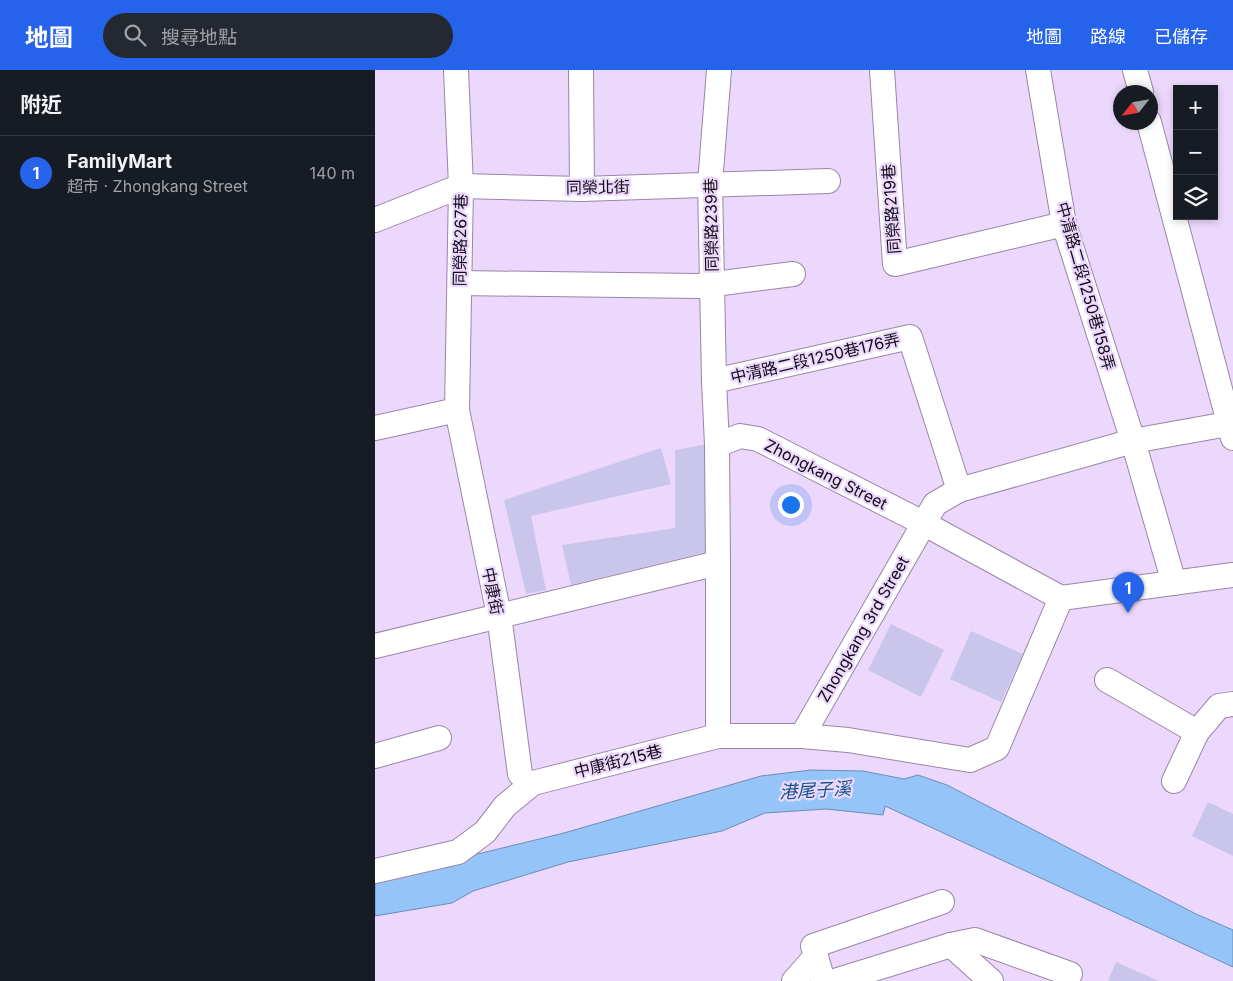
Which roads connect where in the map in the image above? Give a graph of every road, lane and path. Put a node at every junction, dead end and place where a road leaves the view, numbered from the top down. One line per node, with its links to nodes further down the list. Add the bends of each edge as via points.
1 (456, 70): 11 (street, 同榮路267巷)
2 (581, 70): 12 (street)
3 (719, 70): 10 (street, 同榮路239巷)
4 (882, 70): 14 (street, 同榮路219巷, via 895,264)
5 (1038, 70): 14 (street, 中清路二段1250巷158弄)
6 (1135, 70): 7 (street)
7 (1139, 85)
8 (1151, 130): 21 (street)
9 (828, 181): 10 (street, 同榮北街)
10 (710, 184): 12 (street, 同榮北街); 17 (street, 同榮路239巷)
11 (461, 186): 12 (street, 同榮北街); 13 (street, 同榮北街); 16 (street, 同榮路267巷)
12 (582, 189)
13 (375, 220)
14 (1064, 224): 22 (street, 中清路二段1250巷158弄)
15 (793, 274): 17 (street)
16 (460, 283): 17 (street); 19 (street, 同榮路267巷)
17 (712, 284): 18 (street, 同榮路239巷)
18 (714, 381): 23 (street, 中清路二段1250巷176弄); 24 (street, 中清路二段1250巷176弄, via 910,337)
19 (457, 410): 20 (street); 30 (street, 中康街)
20 (375, 428)
21 (1232, 428): 22 (street, Zhongkang 3rd Street)
22 (1133, 441): 24 (street, Zhongkang 3rd Street); 28 (street, 中清路二段1250巷158弄)
23 (717, 445): 25 (street, Zhongkang Street, via 740,436 758,440); 26 (street)
24 (959, 490): 25 (street, Zhongkang 3rd Street, via 935,504)
25 (923, 523): 29 (street, Zhongkang Street); 36 (street, Zhongkang 3rd Street)
26 (718, 563): 30 (street); 35 (street)
27 (1233, 575): 28 (street)
28 (1174, 583): 29 (street)
29 (1061, 598): 36 (street, 中康街215巷, via 997,748 970,760 848,740)
30 (499, 615): 31 (street); 39 (street, 中康街)
31 (375, 646)
32 (1107, 680): 34 (street)
33 (1233, 704): 34 (street, via 1219,706)
34 (1197, 732): 40 (street)
35 (717, 736): 36 (street, 中康街215巷); 41 (street, 中康街215巷, via 533,783 505,806 485,832 457,852)
36 (802, 736)
37 (439, 738): 38 (street)
38 (375, 756)
39 (520, 774)
40 (1174, 781)
41 (375, 871)
42 (942, 902): 44 (street, via 813,946)
43 (951, 945): 45 (street, via 975,940); 48 (street); 49 (street)
44 (816, 956): 46 (street); 47 (street)
45 (1070, 974)
46 (793, 981)
47 (823, 981)
48 (835, 981)
49 (991, 981)

